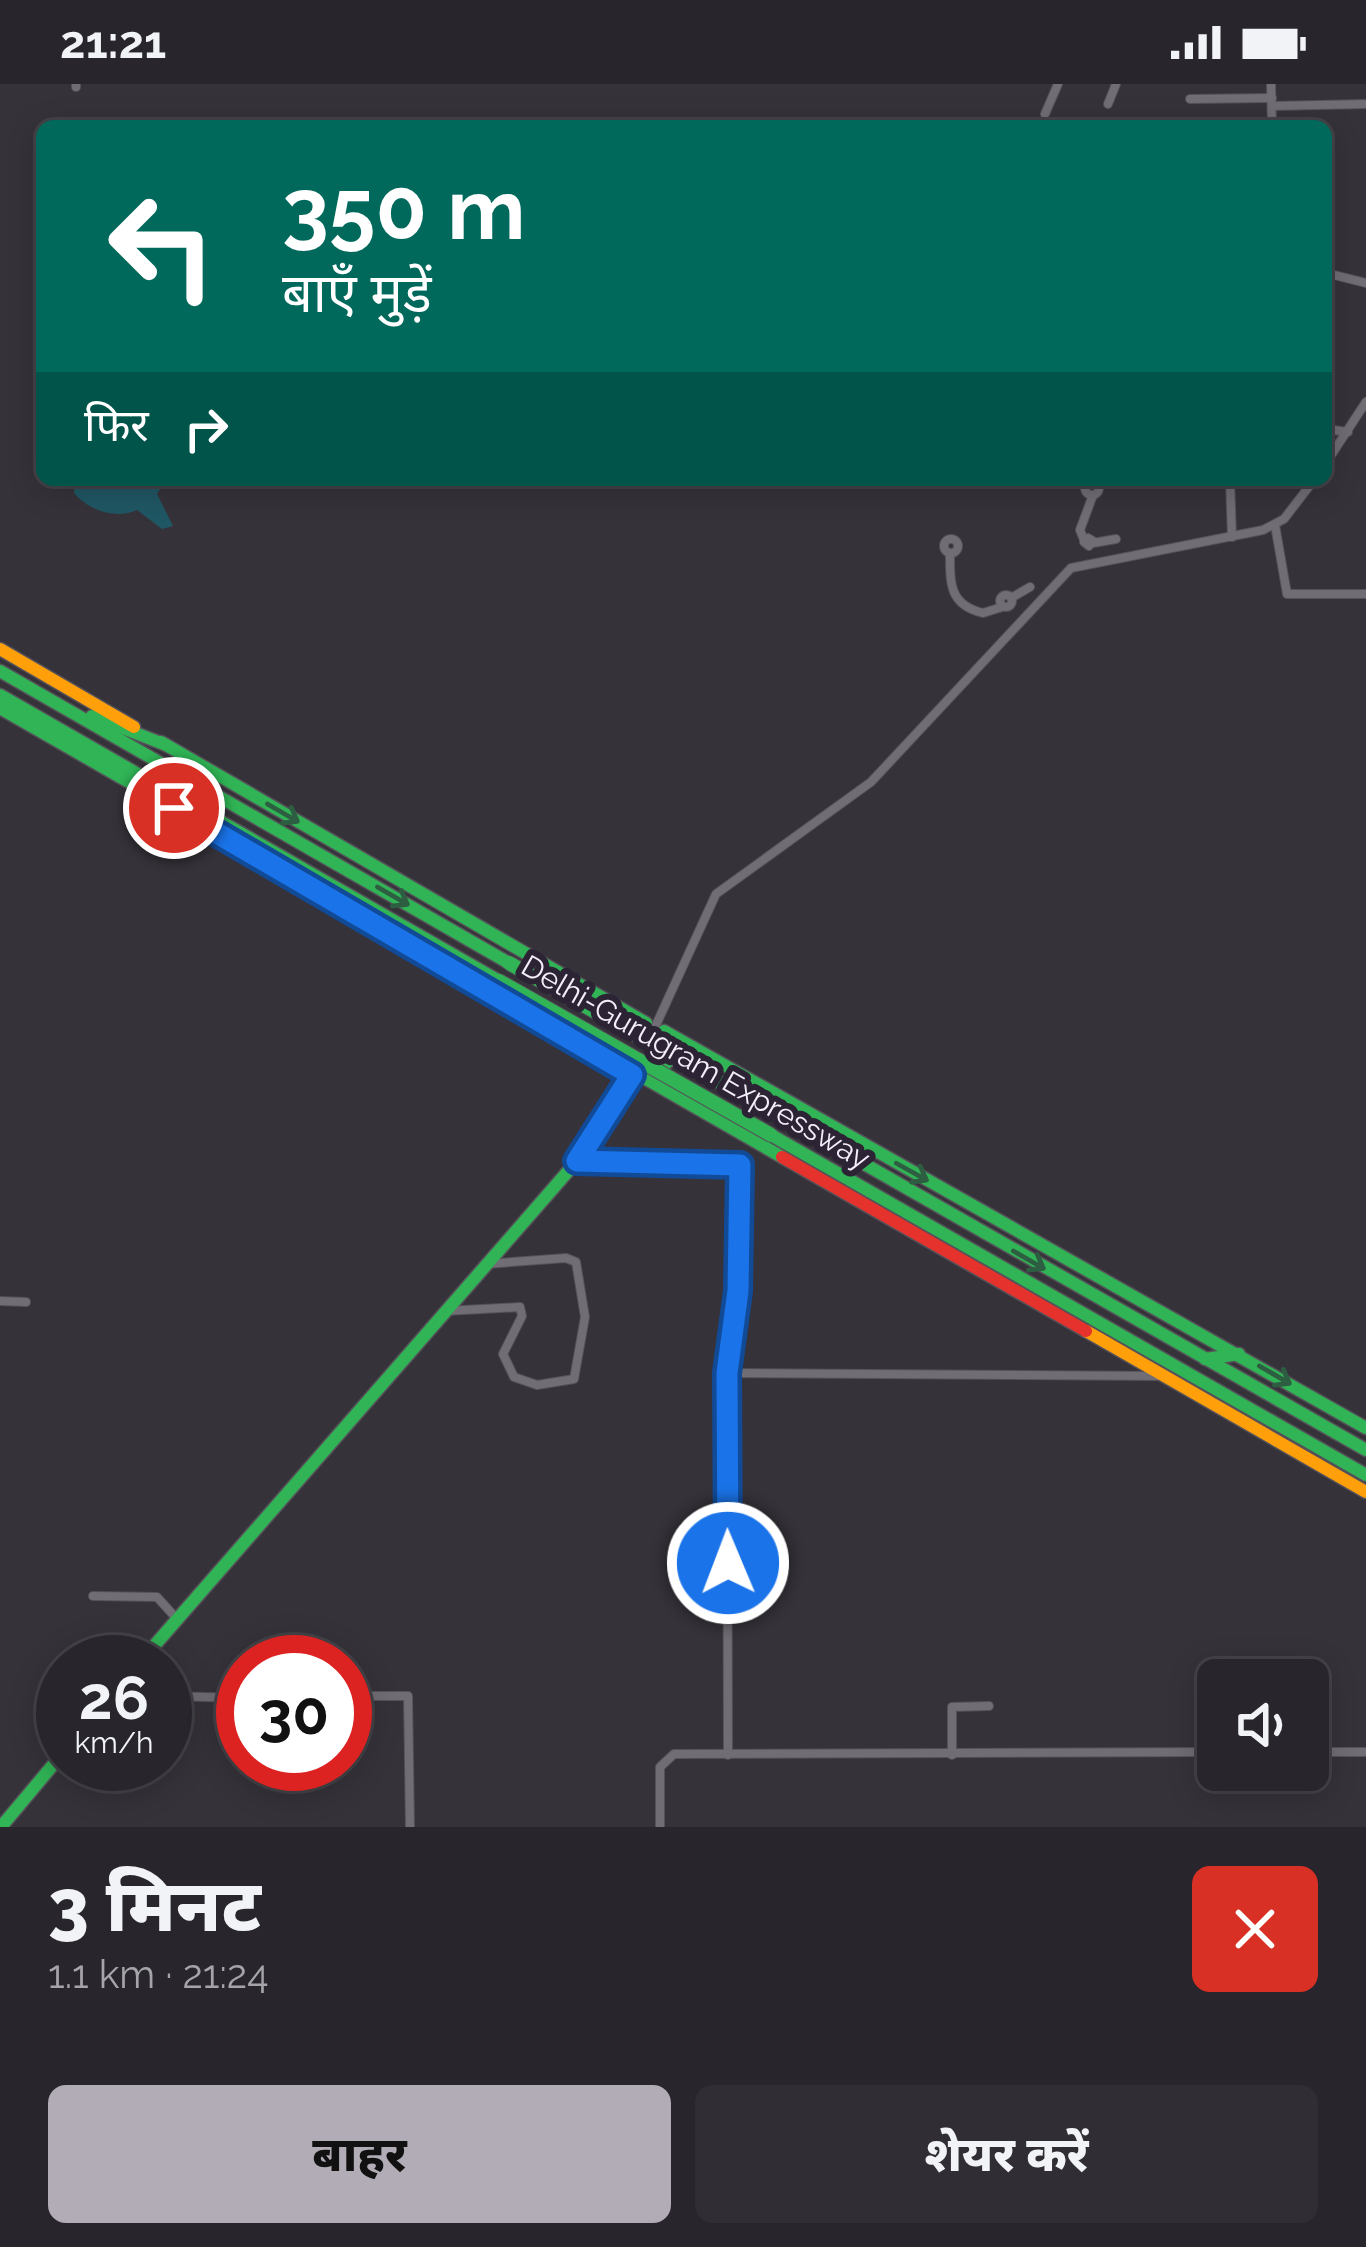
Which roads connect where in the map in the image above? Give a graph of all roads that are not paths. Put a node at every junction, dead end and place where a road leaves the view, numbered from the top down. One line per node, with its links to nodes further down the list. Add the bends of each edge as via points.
1 (1058, 84): 8 (street)
2 (1116, 84): 6 (street)
3 (1271, 84): 5 (street)
4 (1190, 99): 5 (street)
5 (1272, 102): 7 (street); 9 (street)
6 (1108, 104)
7 (1366, 104)
8 (1046, 115)
9 (1272, 120)
10 (1332, 274): 11 (street)
11 (1366, 283)
12 (1366, 402): 14 (street)
13 (1332, 430): 14 (street)
14 (1348, 432): 15 (street)
15 (1332, 455)
16 (1230, 486): 20 (street)
17 (1309, 486): 19 (street)
18 (1093, 495): 22 (street, via 1081,526)
19 (1276, 525): 20 (street); 26 (street, via 1287,594)
20 (1232, 537): 24 (street)
21 (1116, 539): 22 (street)
22 (1088, 543): 24 (street)
23 (950, 553): 27 (street, via 958,602 983,613)
24 (1081, 563): 28 (street)
25 (1030, 587): 27 (street)
26 (1366, 594)
27 (1008, 604): 28 (street)
28 (1025, 616): 37 (street, via 871,782 716,894)
29 (0, 650): 34 (main road)
30 (0, 671): 32 (main road, Delhi-Gurugram Expressway)
31 (0, 695): 52 (main road, Delhi-Gurugram Expressway, bridge)
32 (64, 706): 34 (main road); 47 (main road, Delhi-Gurugram Expressway, one-way to 47, bridge)
33 (0, 708): 36 (main road)
34 (166, 745): 35 (main road, one-way to 35)
35 (564, 976): 36 (main road, via 567,1007); 37 (main road)
36 (537, 1016): 39 (main road)
37 (655, 1027): 38 (main road); 39 (main road, via 621,1037 619,1058); 39 (main road, via 672,1043 669,1065 652,1078)
38 (738, 1073): 40 (main road, via 717,1097); 46 (main road, one-way to 46)
39 (632, 1075): 40 (main road); 41 (main road)
40 (717, 1119): 49 (main road)
41 (577, 1161): 42 (main road); 48 (street, via 743,1168)
42 (482, 1264): 45 (main road); 45 (street, via 576,1262 585,1317 574,1379 537,1385 510,1373 503,1354 520,1307)
43 (0, 1301): 44 (street)
44 (26, 1302)
45 (443, 1311): 55 (main road)
46 (1239, 1354): 47 (main road); 50 (main road, one-way to 50)
47 (1205, 1359): 51 (main road, Delhi-Gurugram Expressway)
48 (727, 1373): 49 (street); 62 (street)
49 (1160, 1376): 53 (main road)
50 (1366, 1428)
51 (1366, 1450)
52 (1366, 1475)
53 (1366, 1492)
54 (93, 1596): 55 (street, via 158,1597)
55 (177, 1619): 56 (main road)
56 (163, 1635)
57 (372, 1696): 66 (street, via 408,1696)
58 (989, 1706): 63 (street, via 952,1707)
59 (1197, 1752): 63 (street)
60 (1329, 1752): 61 (street)
61 (1366, 1752)
62 (728, 1755): 63 (street); 67 (street, via 663,1759)
63 (952, 1755)
64 (36, 1786): 65 (main road)
65 (2, 1827)
66 (410, 1827)
67 (660, 1827)

